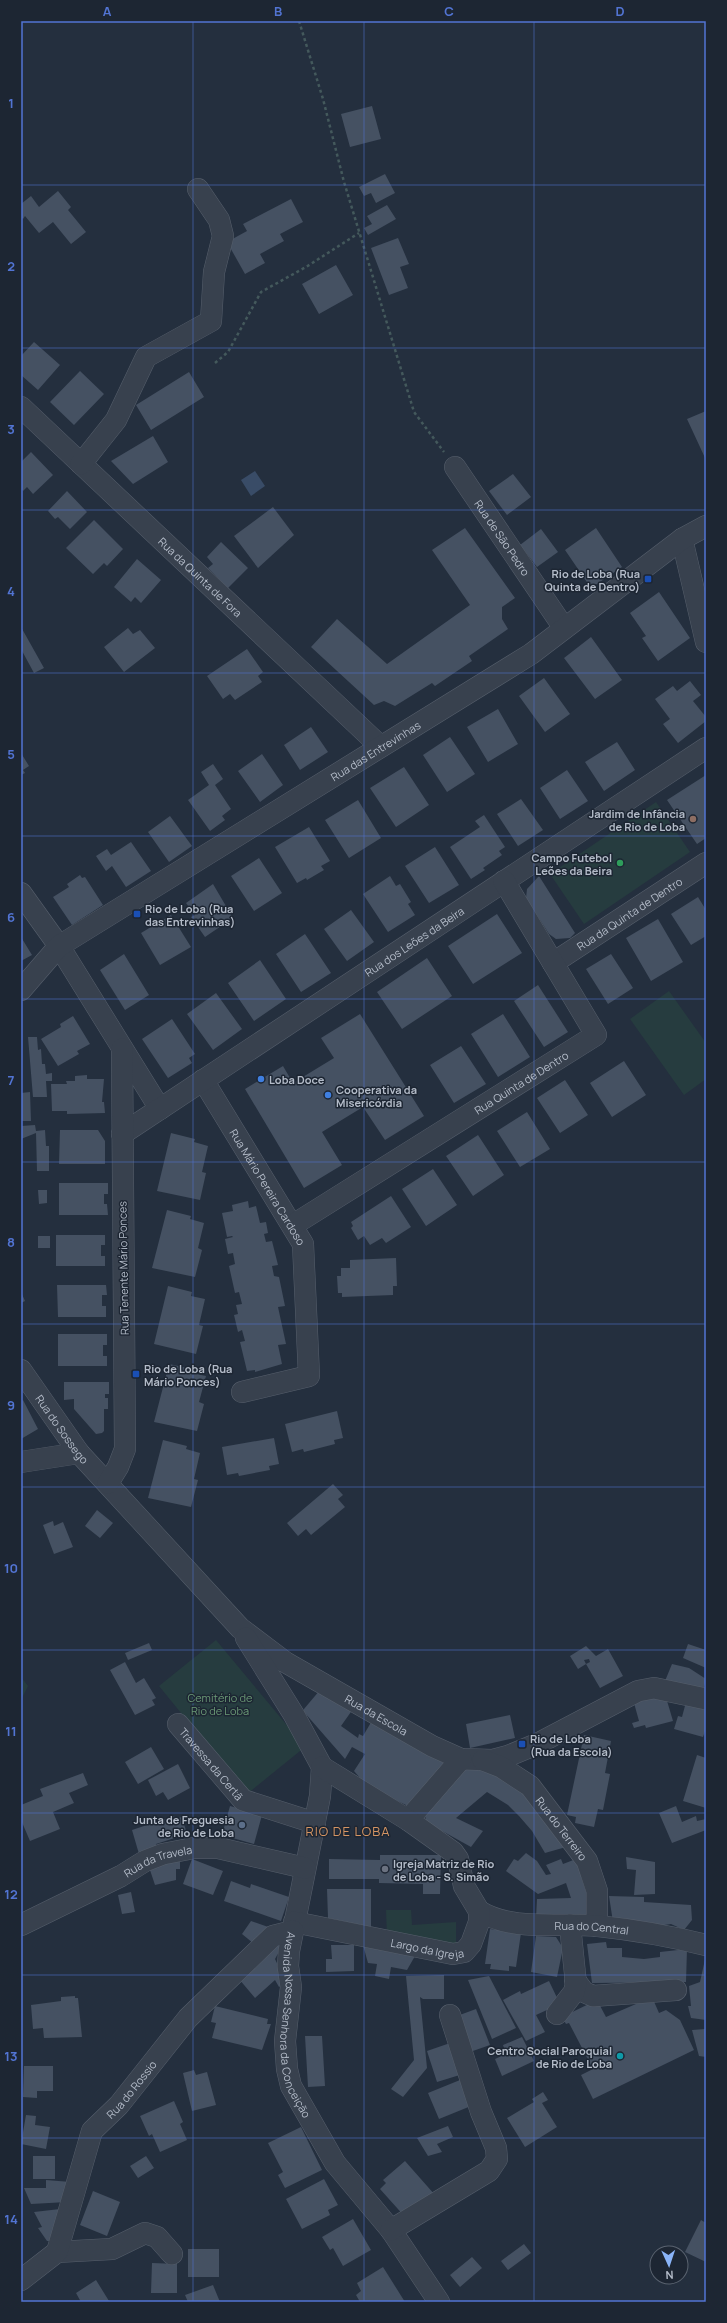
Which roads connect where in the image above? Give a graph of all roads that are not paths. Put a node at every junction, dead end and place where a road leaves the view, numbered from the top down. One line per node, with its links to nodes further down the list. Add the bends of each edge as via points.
1 (198, 189): 3 (street, via 219,220 223,236 214,272 210,321 146,357 116,420)
2 (21, 407): 3 (street, Rua da Quinta de Fora)
3 (81, 464): 10 (street, Rua da Quinta de Fora)
4 (455, 467): 8 (street, Rua de São Pedro)
5 (706, 514): 7 (street, Rua das Entrevinhas)
6 (706, 526): 7 (street, Rua das Entrevinhas)
7 (682, 539): 8 (street, Rua das Entrevinhas); 9 (street)
8 (564, 628): 10 (street, Rua das Entrevinhas, via 531,654)
9 (706, 642)
10 (380, 746): 15 (street, Rua das Entrevinhas)
11 (706, 748): 13 (street, Rua dos Leões da Beira)
12 (706, 863): 16 (street, Rua da Quinta de Dentro)
13 (504, 881): 16 (street, Rua Quinta de Dentro); 19 (street, Rua dos Leões da Beira)
14 (21, 892): 15 (street)
15 (59, 946): 17 (street); 18 (street)
16 (553, 963): 22 (street, Rua Quinta de Dentro, via 596,1035)
17 (21, 990)
18 (122, 1049): 20 (street); 21 (street, Rua Tenente Mário Ponces)
19 (204, 1080): 20 (street, Rua dos Leões da Beira); 22 (street, Rua Mário Pereira Cardoso)
20 (160, 1109): 21 (street, Rua dos Leões da Beira)
21 (122, 1134): 27 (street, Rua Tenente Mário Ponces, via 125,1449)
22 (293, 1225): 24 (street, Rua Mário Pereira Cardoso, via 303,1244 309,1376)
23 (21, 1370): 25 (street, Rua do Sossego)
24 (242, 1392)
25 (79, 1453): 26 (street); 27 (street, Rua do Sossego)
26 (21, 1462)
27 (108, 1483): 28 (street, Rua da Escola)
28 (240, 1628): 29 (street, Rua da Escola); 30 (street)
29 (285, 1662): 30 (street, via 278,1660 271,1663); 32 (street, via 291,1679); 34 (street, Rua da Escola)
30 (271, 1678): 32 (street)
31 (706, 1699): 35 (street, Rua da Escola, via 654,1688 638,1691 531,1747 508,1756)
32 (294, 1715): 36 (street)
33 (178, 1724): 38 (street, Travessa da Certã, via 243,1800)
34 (461, 1760): 35 (street, Rua da Escola); 37 (street)
35 (483, 1760): 44 (street, Rua do Terreiro, via 501,1767 530,1786 587,1861 597,1891)
36 (322, 1767): 37 (street); 38 (street, Avenida Nossa Senhora da Conceição)
37 (408, 1820): 40 (street, via 452,1852 461,1868 464,1886)
38 (315, 1823): 39 (street, Avenida Nossa Senhora da Conceição)
39 (305, 1868): 41 (street, Rua da Travela, via 218,1848 194,1848 163,1854); 43 (street, Avenida Nossa Senhora da Conceição)
40 (479, 1911): 42 (street, Rua do Central, via 511,1923); 43 (street, Largo da Igreja, via 476,1936 464,1952 453,1954)
41 (21, 1925)
42 (570, 1925): 44 (street, Rua do Central); 46 (street)
43 (293, 1926): 50 (street, Avenida Nossa Senhora da Conceição, via 288,1966 291,1987 285,2041 291,2086 335,2163); 51 (street, Rua do Rossio, via 273,1936 188,2018 119,2105 92,2131)
44 (597, 1926): 45 (street, Rua do Central, via 666,1935)
45 (706, 1945)
46 (576, 1980): 47 (street, via 584,1992 593,1996); 48 (street, via 574,1992)
47 (676, 1990)
48 (557, 2014)
49 (450, 2015): 50 (street, via 481,2112 496,2148 497,2159 489,2171)
50 (392, 2230): 54 (street, Avenida Nossa Senhora da Conceição)
51 (57, 2252): 52 (street, via 112,2249 145,2233 157,2237); 53 (street)
52 (172, 2254)
53 (21, 2280)
54 (439, 2302)

